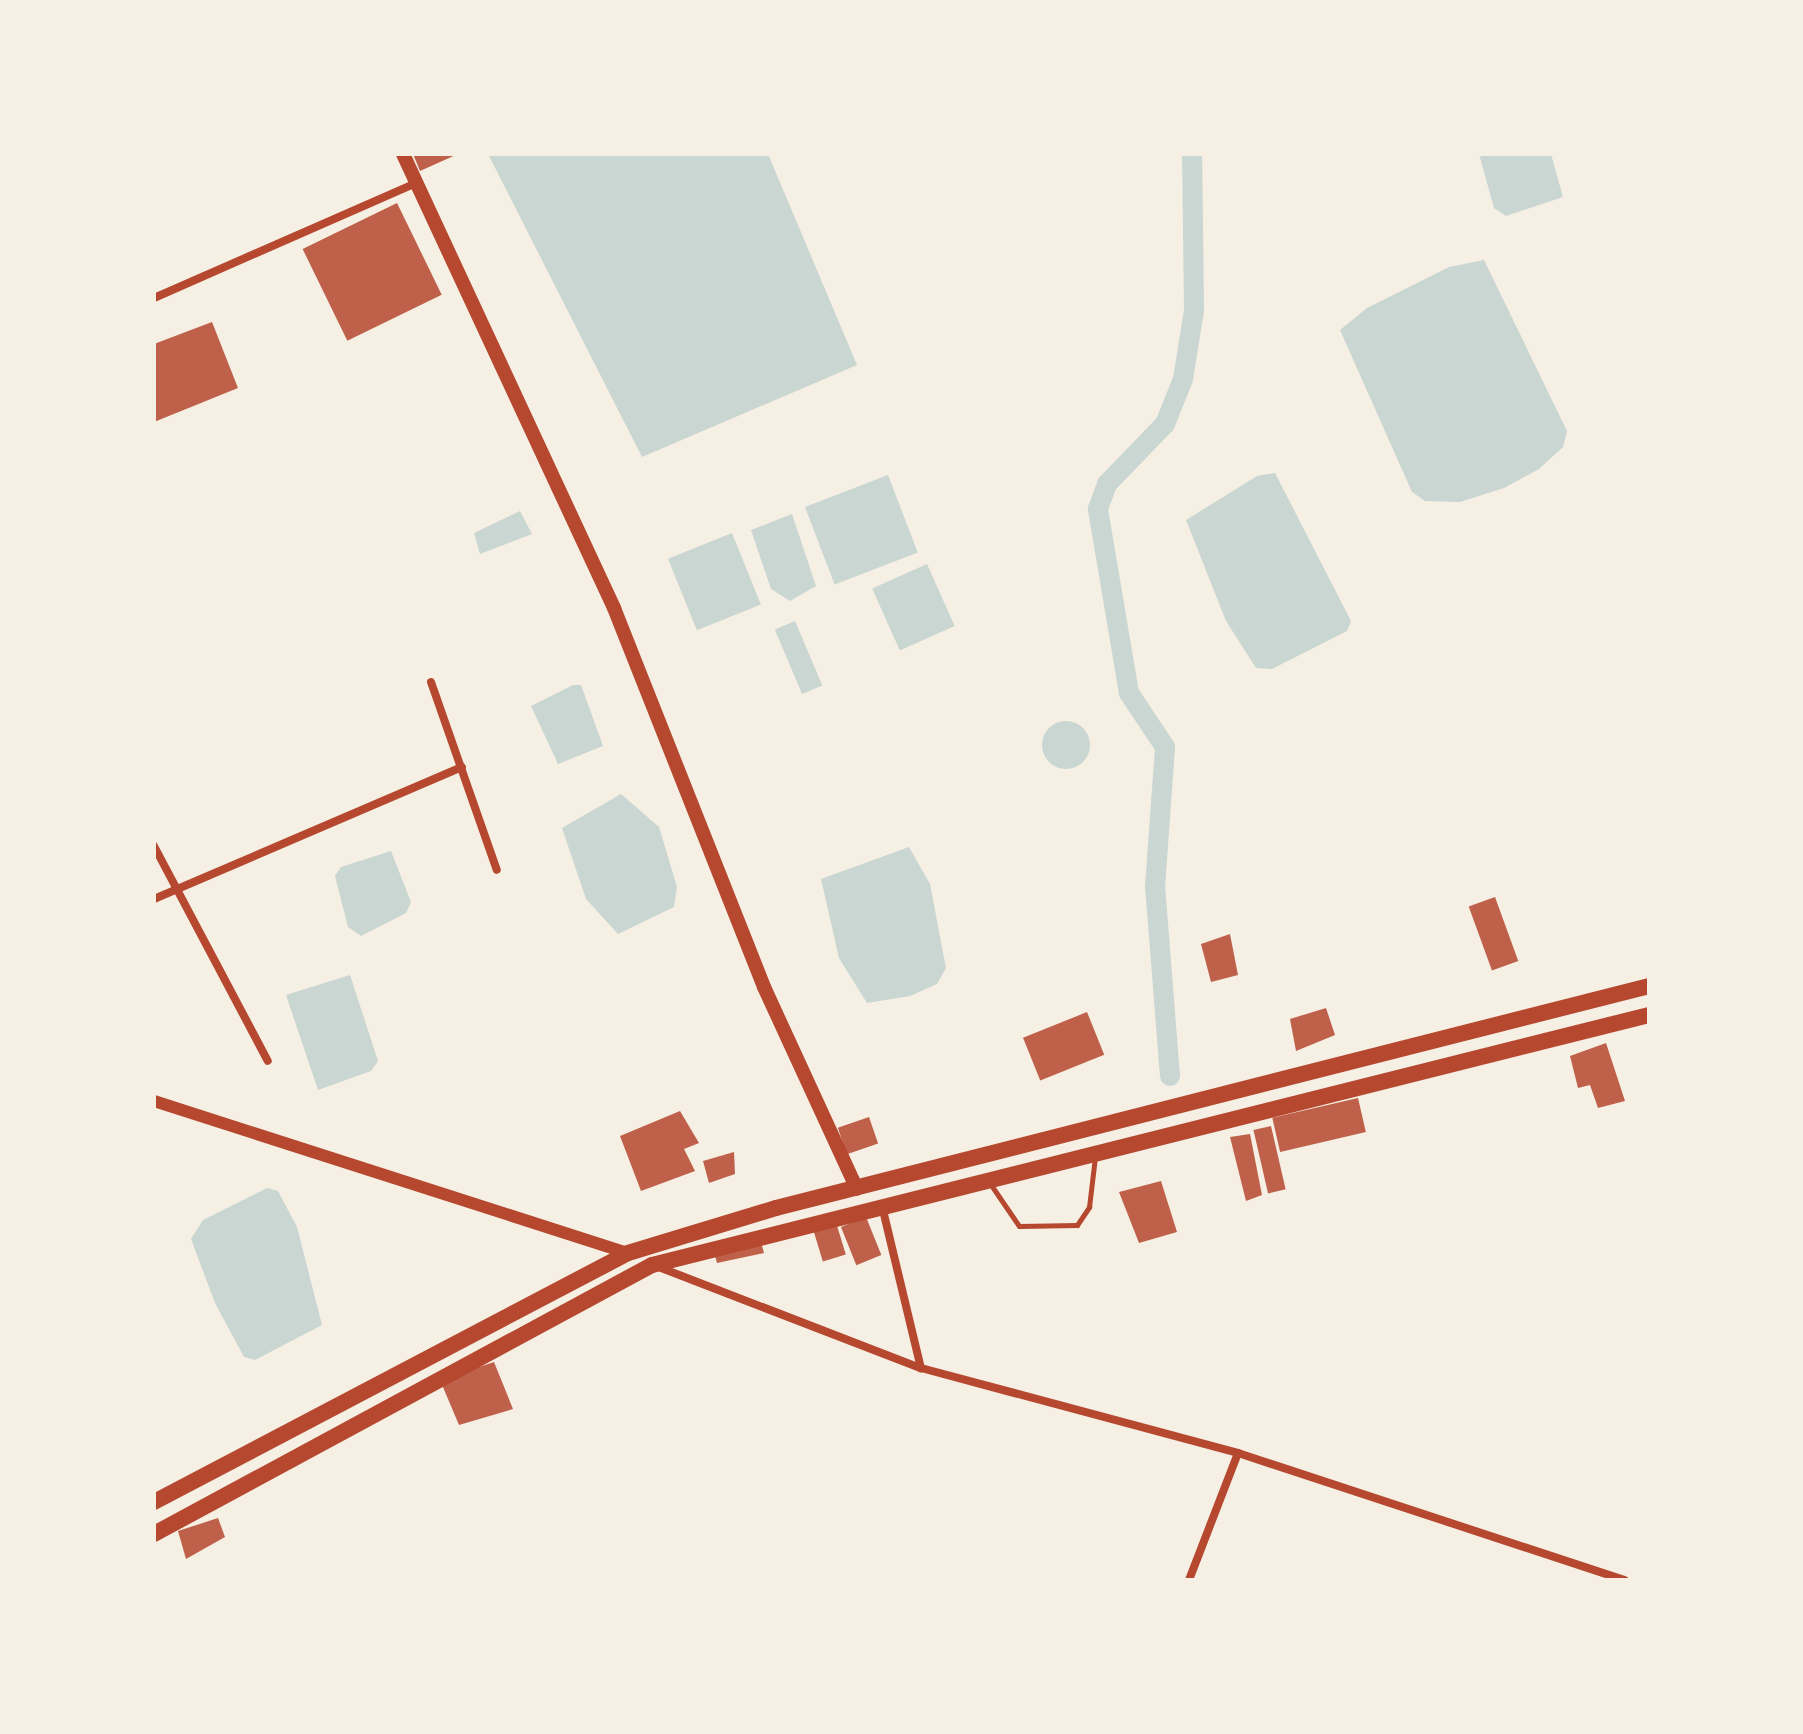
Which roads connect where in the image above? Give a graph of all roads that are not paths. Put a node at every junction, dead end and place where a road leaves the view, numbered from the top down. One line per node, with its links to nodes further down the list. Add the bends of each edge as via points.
1 (403, 154): 2 (main road)
2 (416, 183): 3 (street); 16 (main road, via 614,608 764,987)
3 (154, 298)
4 (431, 682): 5 (street)
5 (462, 767): 7 (street); 8 (street)
6 (154, 846): 8 (street)
7 (497, 870)
8 (177, 890): 9 (street); 12 (street)
9 (154, 899)
10 (1649, 986): 16 (highway)
11 (1649, 1015): 14 (highway)
12 (268, 1061)
13 (154, 1101): 18 (street)
14 (1095, 1157): 15 (highway); 15 (lane, via 1089,1207 1077,1225 1019,1226)
15 (989, 1181): 17 (highway)
16 (857, 1189): 18 (highway)
17 (881, 1204): 19 (highway); 20 (street)
18 (628, 1253): 22 (highway)
19 (652, 1265): 20 (street); 23 (highway)
20 (921, 1368): 21 (street)
21 (1238, 1453): 24 (street); 25 (street)
22 (154, 1503): 23 (highway)
23 (161, 1530)
24 (1189, 1580)
25 (1625, 1580)

